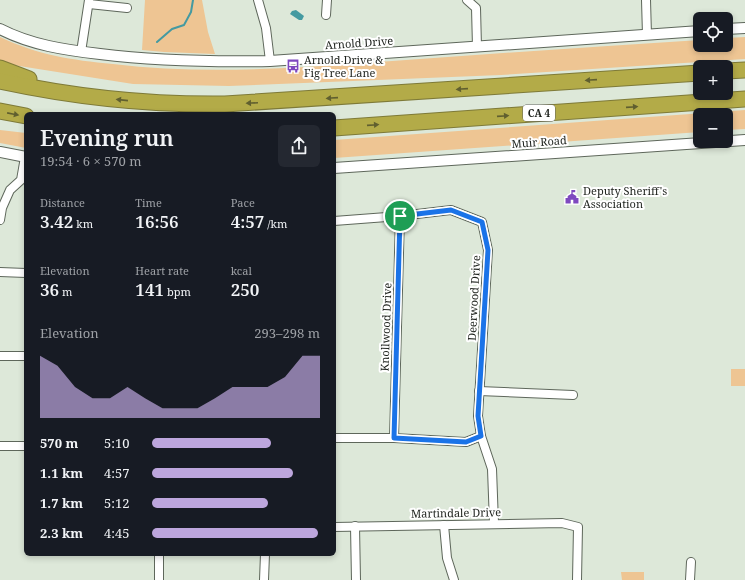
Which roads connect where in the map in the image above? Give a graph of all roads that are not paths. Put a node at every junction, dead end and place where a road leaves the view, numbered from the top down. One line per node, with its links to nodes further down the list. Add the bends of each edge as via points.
1 (258, 0): 15 (street, via 266,28)
2 (327, 0): 7 (street)
3 (467, 0): 13 (street, via 476,8)
4 (646, 0): 12 (street)
5 (89, 2): 6 (street); 14 (street)
6 (127, 8)
7 (326, 15)
8 (745, 28): 10 (street)
9 (0, 29): 14 (street, Arnold Drive, via 52,47)
10 (733, 29)
11 (693, 31): 12 (street, Arnold Drive)
12 (647, 34): 13 (street, Arnold Drive)
13 (477, 47): 15 (street, Arnold Drive)
14 (81, 52): 15 (street, Arnold Drive, via 142,60)
15 (270, 61)
16 (0, 68): 21 (highway)
17 (745, 70): 18 (highway)
18 (733, 71)
19 (693, 73): 21 (highway, one-way to 21, via 242,104 142,102)
20 (0, 80): 21 (highway)
21 (55, 91)
22 (745, 99): 25 (highway, CA 4, one-way to 22)
23 (0, 111): 24 (highway, one-way to 24)
24 (24, 116)
25 (336, 128)
26 (745, 140): 30 (street, Muir Road)
27 (0, 152): 28 (street)
28 (24, 157)
29 (24, 163): 31 (street, via 21,180 10,190)
30 (336, 168)
31 (1, 208): 33 (street)
32 (400, 216): 34 (street, Deerwood Drive); 39 (street, Deerwood Drive, via 451,210 482,222 488,250); 43 (street, Knollwood Drive)
33 (0, 220)
34 (336, 220)
35 (0, 272): 36 (street)
36 (24, 273)
37 (0, 356): 38 (street)
38 (24, 356)
39 (480, 391): 40 (street); 41 (street, Deerwood Drive, via 478,416)
40 (573, 396)
41 (481, 436): 43 (street, via 466,442); 46 (street, Deerwood Drive, via 492,469)
42 (336, 438): 43 (street)
43 (394, 438)
44 (0, 446): 45 (street)
45 (24, 446)
46 (494, 523): 47 (street, Martindale Drive); 57 (street, Martindale Drive, via 562,522 578,527)
47 (444, 525): 49 (street, Martindale Drive); 56 (street, via 447,558)
48 (336, 526): 49 (street, Martindale Drive)
49 (355, 526): 55 (street)
50 (159, 556): 53 (street)
51 (265, 556): 54 (street)
52 (691, 562): 58 (street)
53 (159, 580)
54 (264, 580)
55 (356, 580)
56 (454, 580)
57 (577, 580)
58 (690, 580)

